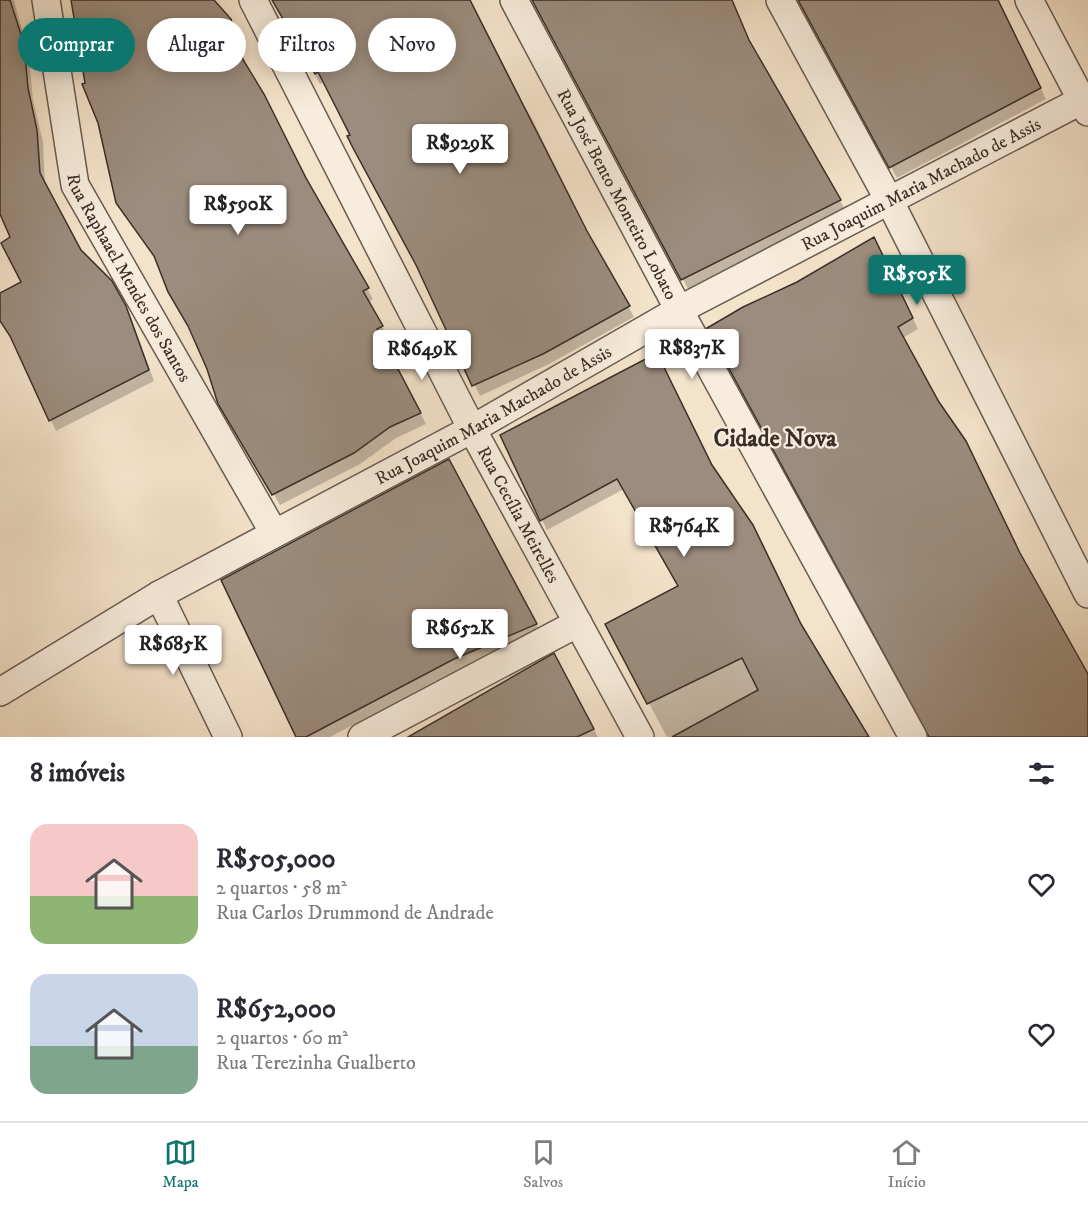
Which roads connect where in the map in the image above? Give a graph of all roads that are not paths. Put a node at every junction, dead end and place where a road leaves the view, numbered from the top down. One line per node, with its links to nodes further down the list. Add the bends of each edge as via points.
1 (46, 0): 10 (street, Rua Raphaael Mendes dos Santos, via 75,184)
2 (253, 0): 9 (street, Rua Cecília Meirelles)
3 (514, 0): 8 (street, Rua José Bento Monteiro Lobato)
4 (780, 0): 7 (street)
5 (1029, 0): 6 (street)
6 (1086, 103): 7 (street, Rua Joaquim Maria Machado de Assis)
7 (890, 202): 8 (street, Rua Joaquim Maria Machado de Assis); 11 (street)
8 (679, 310): 9 (street, Rua Joaquim Maria Machado de Assis); 18 (street, Rua José Bento Monteiro Lobato)
9 (472, 429): 10 (street, Rua Joaquim Maria Machado de Assis); 13 (street, Rua Cecília Meirelles)
10 (274, 533): 12 (street, Rua Joaquim Maria Machado de Assis)
11 (1088, 594)
12 (159, 595): 14 (street, Rua Joaquim Maria Machado de Assis); 15 (street)
13 (578, 623): 16 (street); 17 (street, Rua Cecília Meirelles)
14 (0, 692)
15 (228, 737)
16 (362, 737)
17 (640, 737)
18 (913, 737)

